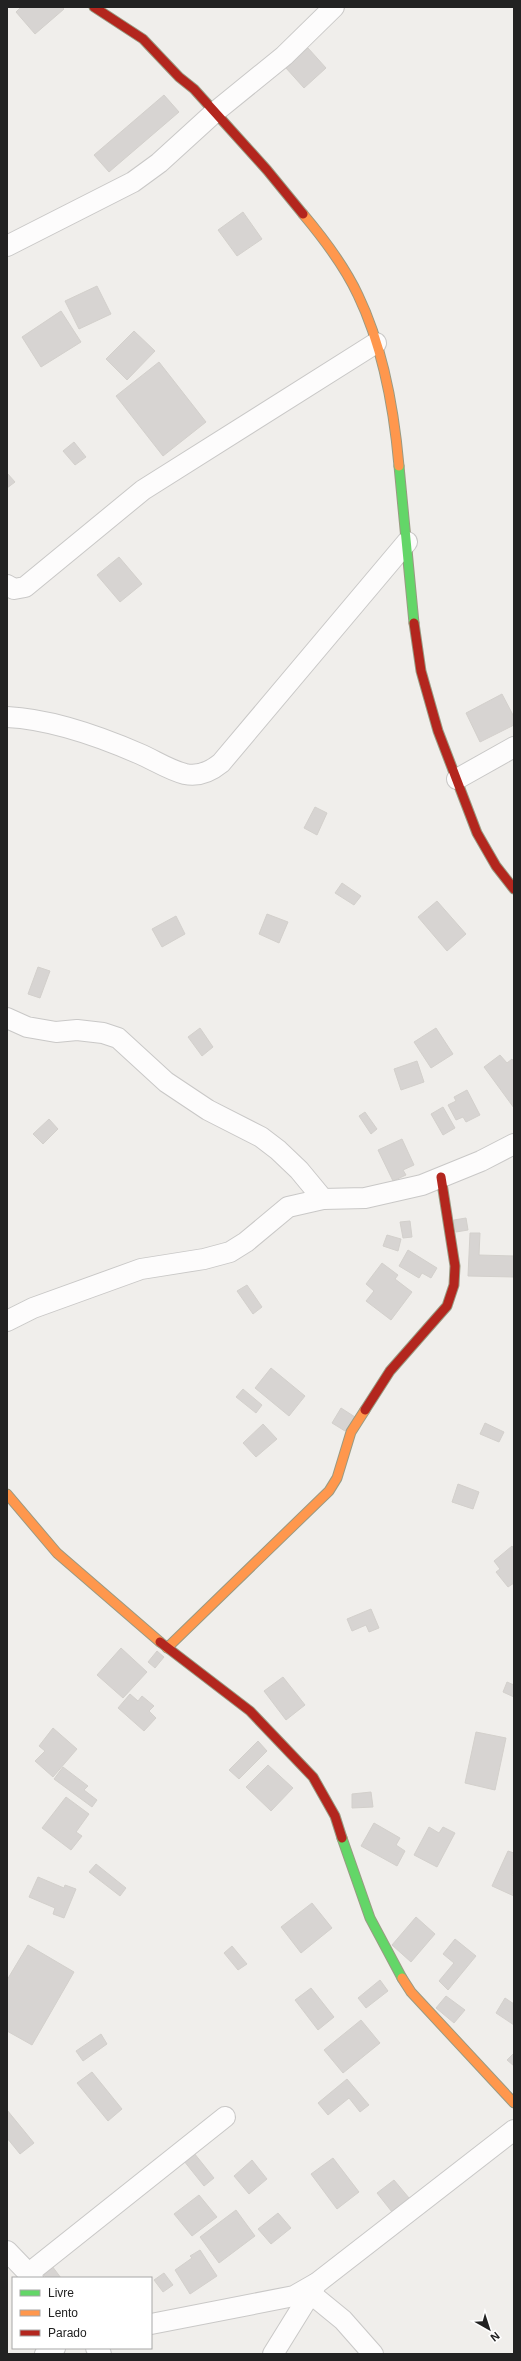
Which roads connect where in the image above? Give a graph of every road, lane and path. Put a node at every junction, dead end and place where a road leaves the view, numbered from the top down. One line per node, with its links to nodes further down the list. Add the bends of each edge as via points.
1 (94, 7): 3 (street, via 143,39)
2 (334, 7): 3 (street, via 284,56)
3 (215, 112): 4 (street, via 133,182); 5 (street, via 267,170 329,246 358,295)
4 (7, 246)
5 (376, 343): 6 (street, via 395,423); 7 (street, via 143,490 25,587 14,589)
6 (407, 542): 8 (street, via 212,771 198,775 184,774 110,741 63,727); 10 (street, via 413,616 421,671 438,731)
7 (7, 585)
8 (7, 717)
9 (514, 746): 10 (street)
10 (457, 779): 11 (street, via 477,833 496,866)
11 (514, 889)
12 (7, 1018): 15 (street, via 27,1027 56,1032 77,1030 103,1033 118,1038 166,1082 208,1110 260,1137 278,1150)
13 (514, 1144): 14 (street)
14 (441, 1177): 15 (street, via 422,1185 373,1196); 18 (street, via 455,1266 454,1285 447,1306 390,1371 355,1425 346,1445 337,1478 329,1490)
15 (323, 1199): 16 (street, via 288,1207 230,1252 141,1270 33,1308)
16 (7, 1321)
17 (7, 1494): 18 (street, via 58,1553)
18 (168, 1648): 19 (street, via 250,1711 313,1777 335,1816 370,1918 390,1958 411,1992)
19 (514, 2103)
20 (225, 2117): 23 (street)
21 (514, 2130): 24 (street)
22 (7, 2251): 23 (street)
23 (31, 2276)
24 (314, 2288): 25 (street, via 294,2296); 26 (street); 27 (street)
25 (152, 2324)
26 (273, 2354)
27 (373, 2354)

